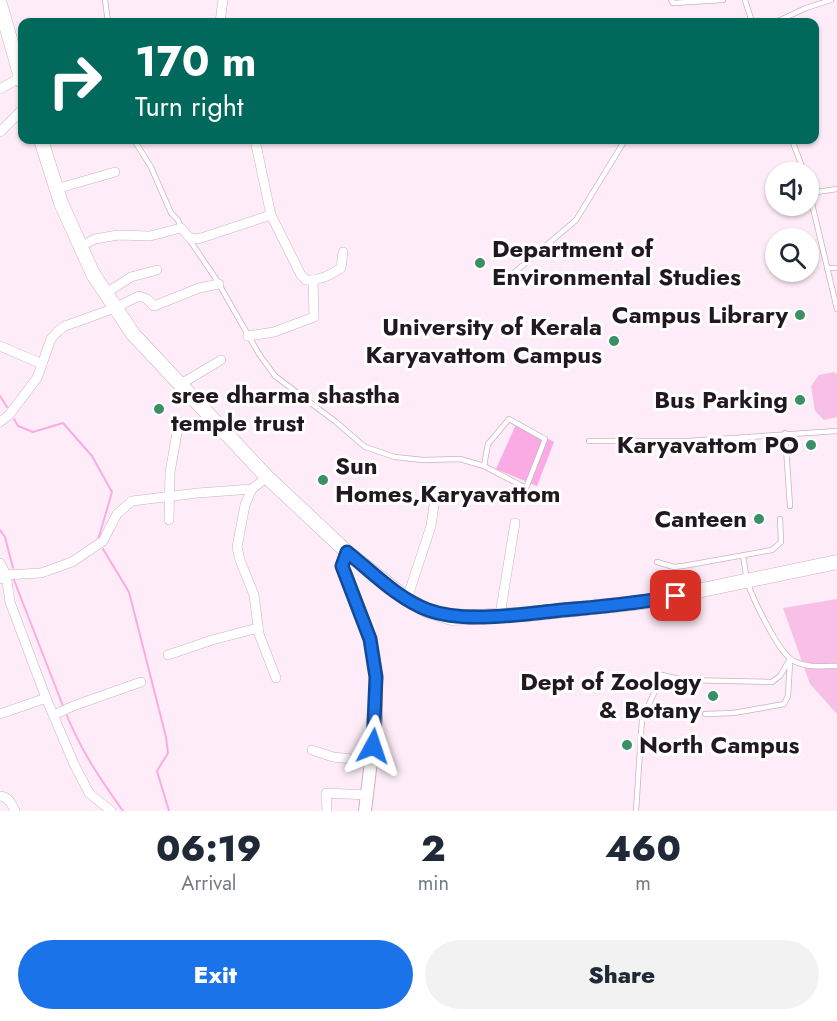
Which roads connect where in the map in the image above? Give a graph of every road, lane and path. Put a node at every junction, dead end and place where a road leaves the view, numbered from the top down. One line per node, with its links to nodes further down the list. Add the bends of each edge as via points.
1 (105, 0): 8 (lane)
2 (223, 0): 9 (street)
3 (671, 0): 4 (lane)
4 (723, 0)
5 (745, 0): 10 (lane)
6 (831, 0): 11 (lane)
7 (0, 4): 12 (main road)
8 (107, 18)
9 (221, 18)
10 (751, 18)
11 (785, 18)
12 (5, 40): 13 (main road)
13 (18, 70)
14 (18, 81): 15 (street)
15 (0, 89)
16 (18, 114): 17 (street)
17 (0, 132)
18 (42, 144): 25 (main road)
19 (137, 144): 30 (lane, via 152,166)
20 (256, 144): 28 (street)
21 (623, 144): 36 (lane, via 576,220)
22 (794, 144): 23 (lane)
23 (800, 162)
24 (115, 172): 25 (street)
25 (56, 189): 31 (main road)
26 (837, 189): 27 (lane)
27 (819, 190)
28 (271, 215): 30 (street, via 198,239 190,238); 37 (street, via 301,275)
29 (815, 216): 33 (lane)
30 (181, 228): 31 (street, via 150,236 118,235); 38 (lane)
31 (81, 246): 39 (main road)
32 (343, 252): 37 (street, via 341,268)
33 (827, 267): 34 (lane); 41 (lane)
34 (837, 268)
35 (157, 270): 39 (street, via 131,277)
36 (515, 272)
37 (313, 281): 42 (street, via 314,317 274,332)
38 (219, 284): 40 (street, via 154,306 139,296); 42 (lane)
39 (105, 293): 40 (main road)
40 (115, 308): 45 (street, via 58,331); 46 (main road)
41 (837, 309)
42 (248, 336): 52 (lane, via 275,376 365,447 395,457 460,459)
43 (0, 346): 45 (street)
44 (221, 360): 46 (street)
45 (42, 363): 47 (street, via 28,391)
46 (179, 385): 53 (main road)
47 (0, 422)
48 (179, 422): 55 (street)
49 (837, 430): 50 (lane)
50 (785, 433): 51 (lane, via 688,441); 57 (lane)
51 (589, 441)
52 (484, 466): 52 (lane, via 488,444 509,419 545,439 526,488)
53 (267, 477): 54 (street); 61 (main road)
54 (252, 489): 55 (street); 70 (street, via 237,547 254,595)
55 (168, 496): 59 (street); 66 (street, via 125,505 103,541 72,562 41,573)
56 (434, 505): 68 (street, via 431,526)
57 (790, 506)
58 (780, 519): 62 (lane, via 782,536 778,547)
59 (169, 520)
60 (515, 523): 69 (street)
61 (347, 552): 68 (main road); 81 (main road, via 342,566 370,639 376,677)
62 (743, 557): 63 (lane, via 674,567); 67 (lane)
63 (657, 562)
64 (837, 562): 67 (main road)
65 (0, 563): 66 (street)
66 (3, 577): 76 (street)
67 (748, 582): 69 (main road, via 644,602); 72 (lane, via 774,637)
68 (406, 599): 69 (main road, via 452,618)
69 (500, 615)
70 (258, 628): 71 (street); 74 (street)
71 (168, 655)
72 (790, 659): 73 (lane, via 803,665); 78 (lane, via 784,704); 88 (lane, via 772,682 682,680 662,675 642,720)
73 (837, 666)
74 (276, 678)
75 (141, 682): 79 (street)
76 (46, 698): 77 (street); 79 (street)
77 (0, 714)
78 (705, 714)
79 (54, 715): 85 (street, via 90,793)
80 (312, 750): 81 (street, via 333,757)
81 (372, 761): 82 (main road)
82 (367, 795): 86 (street, via 326,793); 87 (main road)
83 (0, 796): 84 (street, via 10,800)
84 (15, 811)
85 (111, 811)
86 (327, 811)
87 (365, 811)
88 (636, 811)

